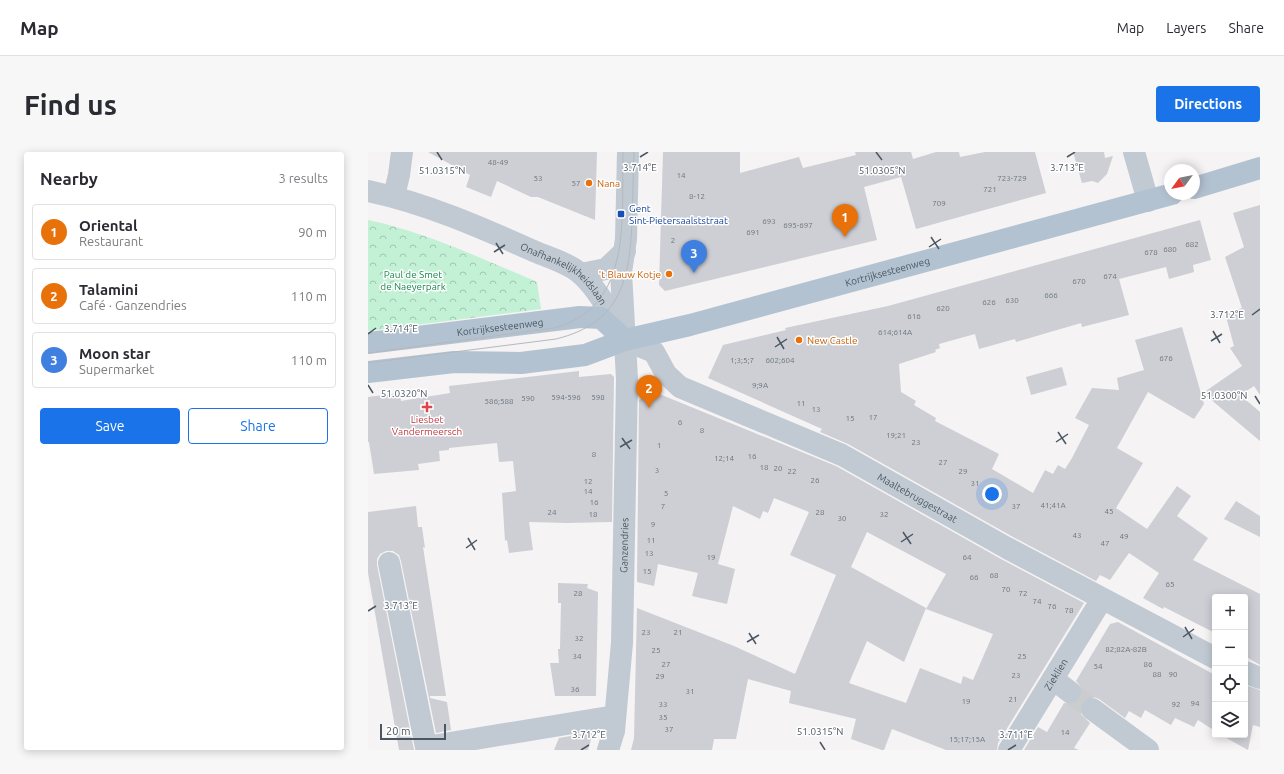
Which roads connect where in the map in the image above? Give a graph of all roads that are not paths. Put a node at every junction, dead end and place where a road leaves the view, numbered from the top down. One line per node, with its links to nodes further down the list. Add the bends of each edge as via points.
1 (402, 152): 7 (street)
2 (628, 152): 10 (street, Ganzendries)
3 (1134, 152): 9 (street)
4 (1260, 168): 5 (main road)
5 (1200, 186)
6 (368, 191): 7 (street, Onafhankelijkheidslaan)
7 (394, 196): 11 (street, Onafhankelijkheidslaan, via 483,228)
8 (1164, 196): 9 (main road, Kortrijksesteenweg)
9 (1148, 201): 12 (main road, Kortrijksesteenweg, via 690,325)
10 (624, 251): 11 (street, via 606,269); 12 (street, Ganzendries, via 621,285)
11 (581, 274): 12 (street, Onafhankelijkheidslaan, via 601,298)
12 (625, 340): 13 (main road, Kortrijksesteenweg, via 601,318 580,317); 14 (main road, Kortrijksesteenweg, via 581,355 521,362 454,362); 16 (street, Maaltebruggestraat, via 654,352 666,374 680,387 842,455); 23 (street, Ganzendries, via 627,379 622,643)
13 (368, 343)
14 (368, 372)
15 (390, 563): 23 (street, via 426,747)
16 (1102, 599): 17 (street, Maaltebruggestraat); 20 (street, Zieklien)
17 (1212, 656)
18 (1248, 673): 19 (street)
19 (1260, 678)
20 (1053, 679): 21 (street); 25 (street, Zieklien)
21 (1070, 692)
22 (1092, 709): 26 (street)
23 (615, 716): 24 (street, Ganzendries)
24 (608, 750)
25 (1009, 750)
26 (1148, 750)

